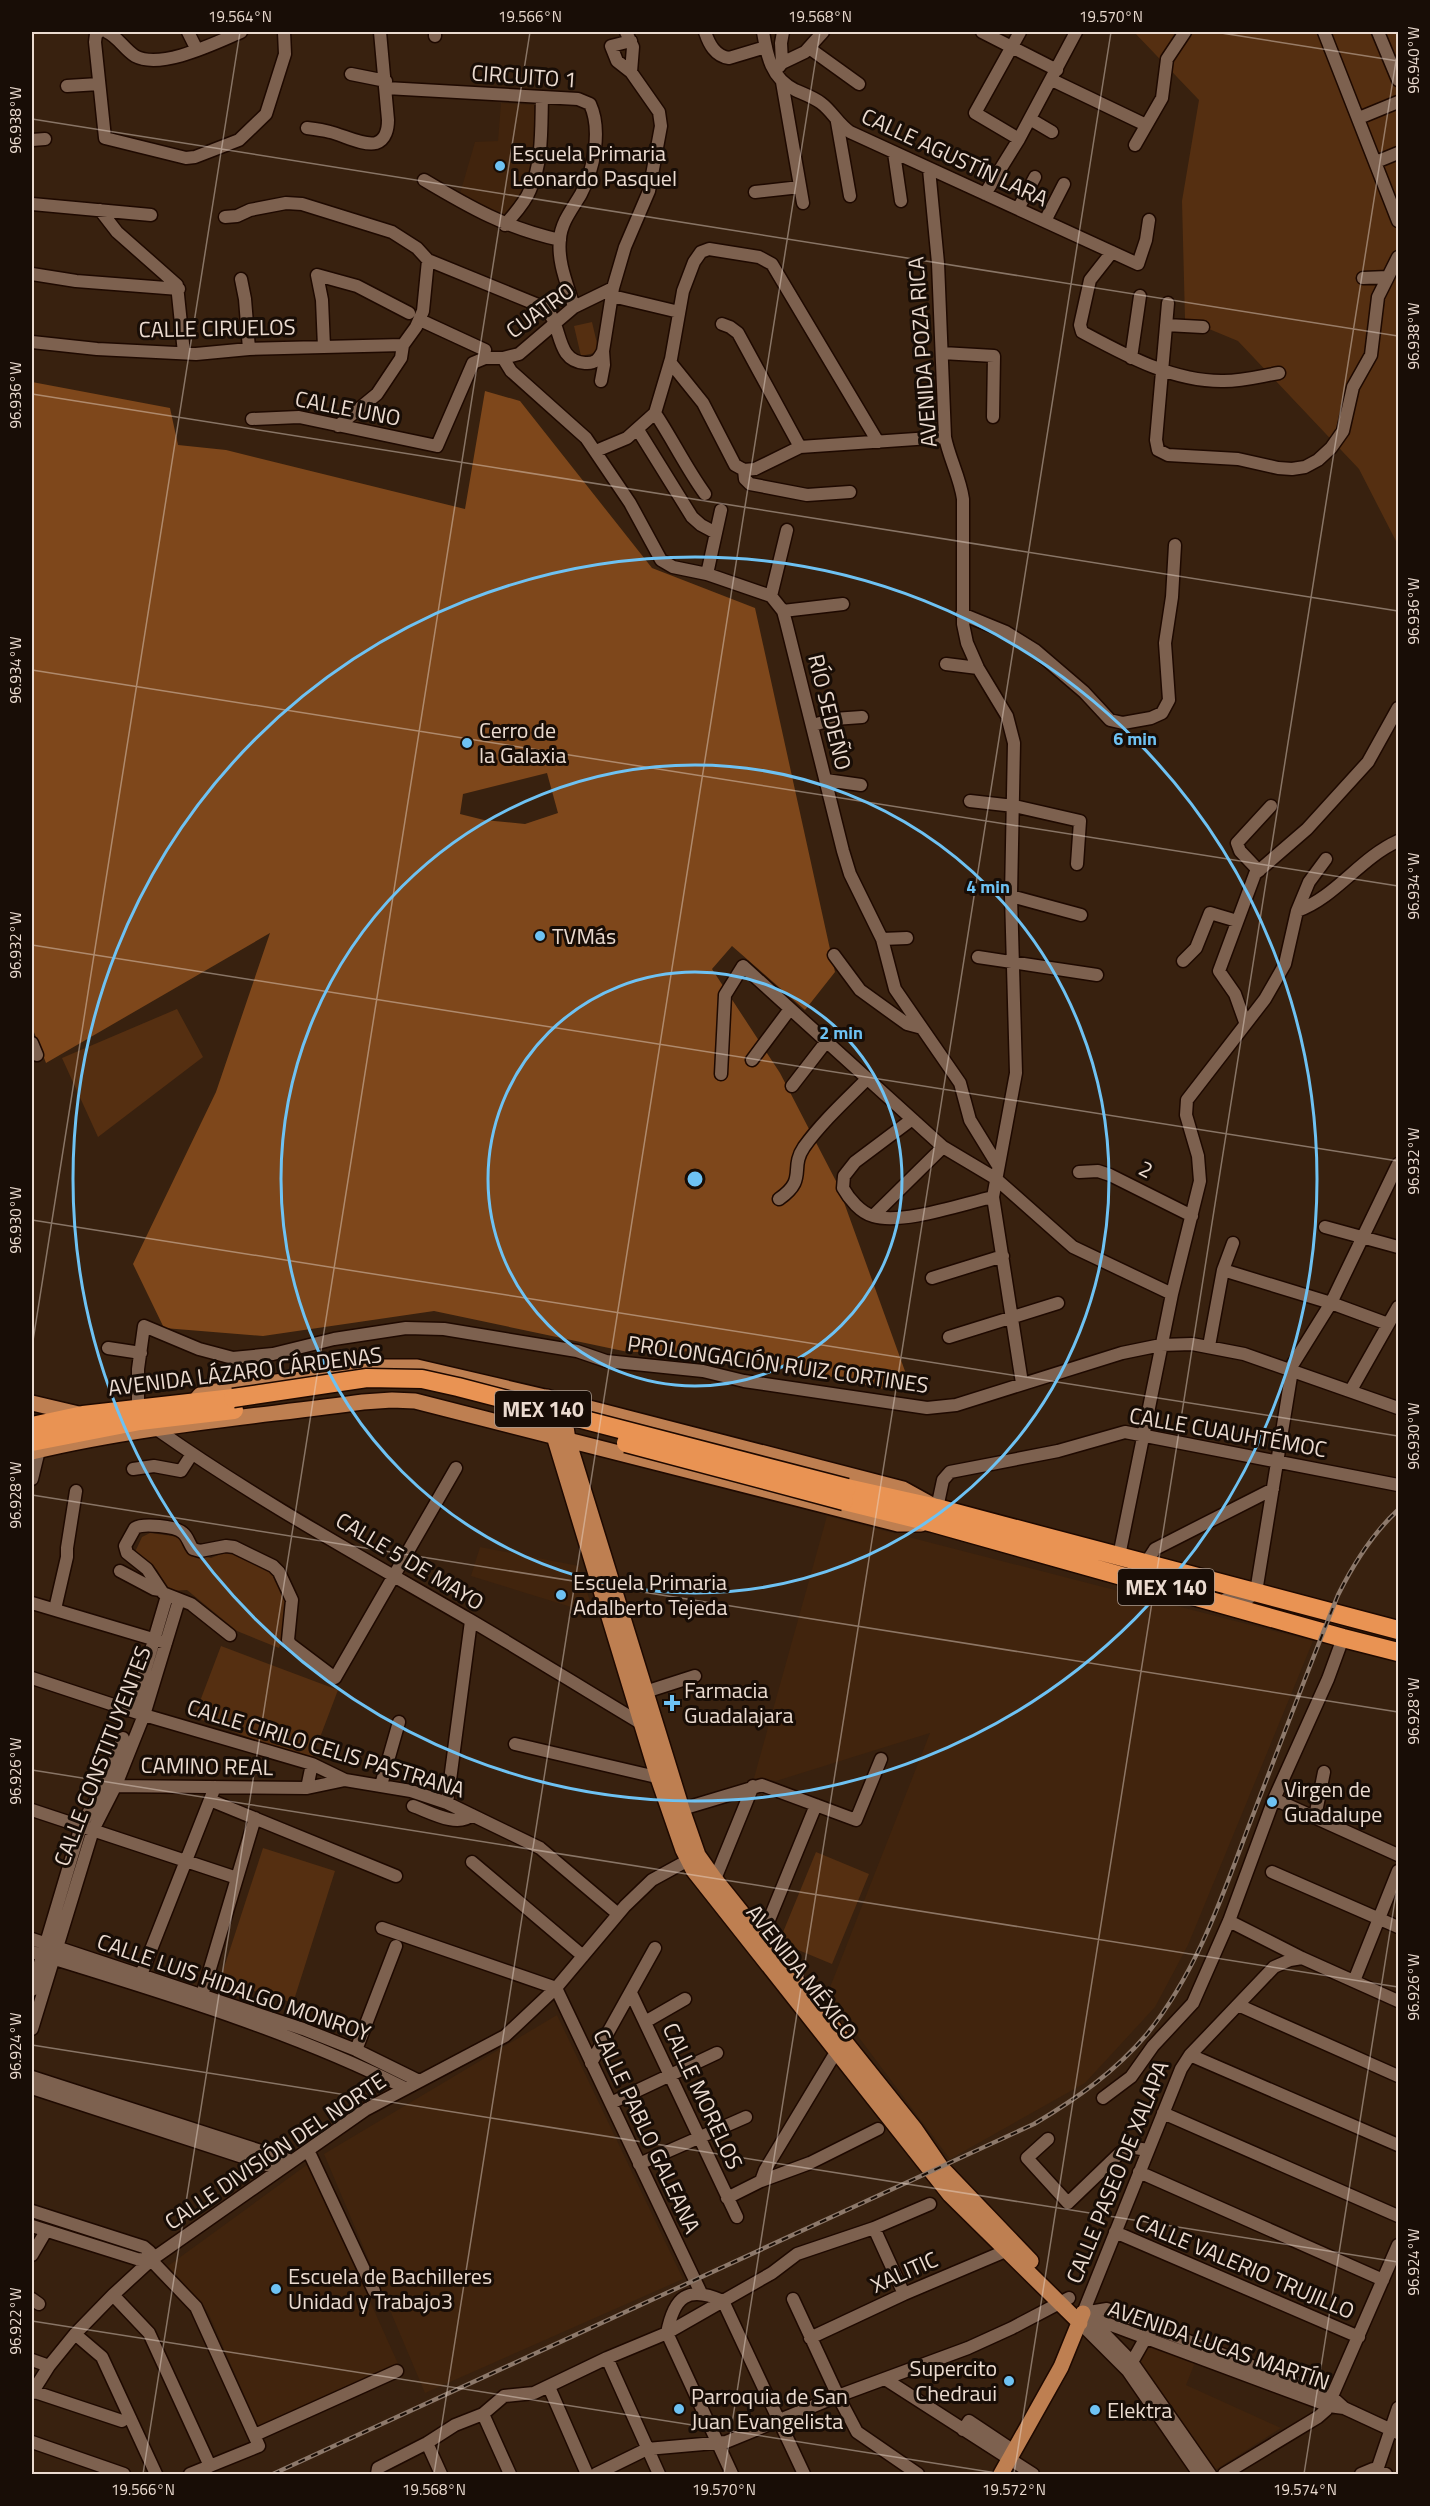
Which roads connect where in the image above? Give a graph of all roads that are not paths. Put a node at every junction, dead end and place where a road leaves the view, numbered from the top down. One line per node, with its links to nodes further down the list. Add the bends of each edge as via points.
1 (99, 32): 28 (street, via 95,42)
2 (107, 32): 21 (street, via 144,60)
3 (188, 32): 21 (street)
4 (241, 32): 21 (street)
5 (284, 32): 28 (street, via 285,54 266,114 239,140 195,157 179,158 105,138)
6 (380, 32): 30 (street)
7 (705, 32): 18 (street, via 712,47 723,57)
8 (763, 32): 18 (street, CALLE AGUSTÍN LARA)
9 (783, 32): 22 (street)
10 (823, 32): 19 (street)
11 (982, 32): 20 (street)
12 (1020, 32): 20 (street)
13 (1076, 32): 25 (street)
14 (1185, 32): 37 (street, via 1167,59 1162,98)
15 (1324, 32): 34 (street)
16 (1378, 32): 26 (street)
17 (629, 36): 23 (street); 23 (street, via 611,46 617,61)
18 (766, 47): 22 (street, CALLE AGUSTÍN LARA)
19 (809, 48): 22 (street); 29 (street)
20 (1012, 48): 25 (street); 41 (street, via 975,113)
21 (197, 50)
22 (778, 67): 27 (street, CALLE AGUSTÍN LARA)
23 (631, 72): 75 (street, via 658,112 661,126 649,191)
24 (351, 74): 30 (street, CIRCUITO 1)
25 (1054, 75): 35 (street); 37 (street)
26 (1398, 80)
27 (782, 82): 36 (street, CALLE AGUSTÍN LARA, via 818,101); 51 (street)
28 (99, 84): 31 (street)
29 (859, 84)
30 (386, 85): 32 (street, CIRCUITO 1); 38 (street, via 388,126 382,140 367,143)
31 (67, 86)
32 (542, 97): 65 (street, via 536,175 525,200); 66 (street, CIRCUITO 1, via 585,100 593,111 596,127 586,184)
33 (1398, 102): 34 (street)
34 (1359, 118): 46 (street)
35 (1030, 119): 39 (street); 41 (street)
36 (837, 122): 44 (street, CALLE AGUSTÍN LARA); 54 (street)
37 (1146, 125): 43 (street)
38 (307, 128)
39 (1052, 132)
40 (45, 139): 42 (street)
41 (1019, 139): 53 (street)
42 (32, 140)
43 (1135, 145)
44 (894, 153): 47 (street, CALLE AGUSTÍN LARA); 55 (street)
45 (1398, 153): 46 (street)
46 (1376, 162): 64 (street)
47 (929, 169): 53 (street, CALLE AGUSTÍN LARA); 92 (street, AVENIDA POZA RICA)
48 (1035, 177): 58 (street)
49 (424, 180): 65 (street)
50 (1064, 184): 63 (street)
51 (800, 187): 52 (street); 56 (street)
52 (755, 192)
53 (985, 194): 58 (street, CALLE AGUSTÍN LARA)
54 (850, 196)
55 (901, 201)
56 (803, 203)
57 (32, 204): 59 (street)
58 (1018, 209): 63 (street, CALLE AGUSTÍN LARA)
59 (100, 210): 60 (street); 74 (street, via 117,232)
60 (151, 214)
61 (225, 217): 69 (street, via 286,202 302,204 392,232)
62 (1149, 220): 67 (street, CALLE AGUSTÍN LARA, via 1138,264)
63 (1045, 221): 67 (street, CALLE AGUSTÍN LARA)
64 (1398, 221)
65 (505, 225): 66 (street)
66 (560, 240): 78 (street, CIRCUITO 1, via 563,271)
67 (1112, 252): 94 (street, via 1090,280 1080,329)
68 (1398, 257): 71 (street)
69 (428, 260): 80 (street, via 425,300); 81 (street, via 543,307)
70 (32, 274): 74 (street)
71 (1388, 277): 72 (street); 96 (street, via 1375,309 1371,355 1353,387 1343,431 1331,448 1305,466 1278,468 1238,459 1168,455 1158,450)
72 (1364, 278)
73 (241, 279): 88 (street)
74 (179, 289): 91 (street)
75 (613, 292): 78 (street, CUATRO); 79 (street); 90 (street)
76 (1140, 296): 94 (street)
77 (1168, 303): 83 (street)
78 (574, 307): 81 (street, CUATRO)
79 (679, 312): 95 (street); 105 (street, via 689,274 701,252 709,249 766,260 777,271)
80 (415, 316): 86 (street); 87 (street, via 357,286 317,275); 89 (street)
81 (555, 324): 90 (street, via 564,351 577,362 594,363); 93 (street, CUATRO, via 519,354)
82 (722, 324): 107 (street, via 738,333)
83 (1166, 325): 84 (street); 96 (street)
84 (1203, 327)
85 (32, 342): 91 (street, CALLE CIRUELOS)
86 (403, 345): 87 (street, CALLE CIRUELOS); 102 (street, via 400,358 377,394)
87 (324, 347): 88 (street, CALLE CIRUELOS)
88 (249, 349): 91 (street, CALLE CIRUELOS)
89 (486, 350)
90 (603, 351): 98 (street)
91 (184, 353)
92 (942, 353): 100 (street, via 994,356); 104 (street, AVENIDA POZA RICA)
93 (503, 358): 106 (street, CUATRO, via 473,363); 108 (street, via 511,372 575,426)
94 (1131, 358): 96 (street)
95 (670, 362): 99 (street); 109 (street, via 703,403 735,465)
96 (1161, 369): 97 (street, via 1186,377 1222,381)
97 (1279, 373)
98 (601, 381)
99 (655, 413): 103 (street); 111 (street)
100 (993, 417)
101 (252, 419): 102 (street, CALLE UNO, via 291,416)
102 (338, 426): 106 (street, CALLE UNO)
103 (638, 430): 108 (street); 114 (street, via 692,517)
104 (945, 437): 105 (street); 120 (street, AVENIDA POZA RICA, via 963,499)
105 (878, 442): 107 (street)
106 (436, 447)
107 (800, 447): 109 (street, via 755,470)
108 (596, 451): 116 (street, via 636,512 661,560 673,567)
109 (744, 470): 110 (street, via 750,484 807,495)
110 (850, 492)
111 (705, 494)
112 (722, 510): 114 (street)
113 (788, 530): 117 (street)
114 (716, 533): 116 (street)
115 (1175, 545): 120 (street, via 1165,643 1169,700 1162,713 1151,718 1123,723 1110,720 1035,650 1006,632)
116 (707, 574): 117 (street)
117 (771, 596): 119 (street, RÍO SEDEÑO)
118 (843, 604): 119 (street)
119 (783, 611): 125 (street, RÍO SEDEÑO)
120 (962, 614): 122 (street, AVENIDA POZA RICA, via 967,643)
121 (946, 664): 122 (street)
122 (978, 668): 129 (street, AVENIDA POZA RICA, via 1012,730)
123 (1398, 708): 134 (street, via 1368,762 1307,829)
124 (862, 717): 125 (street)
125 (813, 724): 126 (street, RÍO SEDEÑO)
126 (826, 780): 127 (street); 140 (street, RÍO SEDEÑO, via 846,863)
127 (861, 785)
128 (970, 801): 129 (street)
129 (1014, 806): 133 (street, via 1080,821); 135 (street, AVENIDA POZA RICA)
130 (1271, 806): 134 (street, via 1237,843)
131 (1398, 841): 136 (street, via 1375,852 1313,904)
132 (1326, 859): 136 (street, via 1309,882)
133 (1077, 864)
134 (1258, 871): 138 (street)
135 (1011, 896): 137 (street); 144 (street, AVENIDA POZA RICA)
136 (1297, 911): 147 (street, via 1285,964 1265,999)
137 (1081, 915)
138 (1237, 921): 143 (street, via 1210,913 1196,948); 147 (street, via 1219,970 1235,994)
139 (907, 938): 140 (street)
140 (882, 939): 148 (street, RÍO SEDEÑO, via 895,989)
141 (834, 955): 148 (street, via 860,990 907,1024)
142 (978, 957): 144 (street)
143 (1183, 961)
144 (1013, 962): 145 (street); 158 (street, AVENIDA POZA RICA, via 1016,1073)
145 (1097, 975)
146 (790, 1009): 149 (street); 152 (street); 153 (street, via 743,966 725,995)
147 (1245, 1022): 165 (street, via 1187,1100 1186,1114 1200,1167)
148 (922, 1028): 158 (street, RÍO SEDEÑO, via 960,1083 970,1120)
149 (826, 1042): 154 (street); 155 (street)
150 (32, 1043): 151 (street)
151 (37, 1055)
152 (752, 1060)
153 (721, 1074)
154 (867, 1079): 156 (street); 163 (street, via 803,1149 794,1187)
155 (792, 1086)
156 (911, 1120): 157 (street); 164 (street, via 855,1162 844,1176 846,1193 861,1210)
157 (943, 1147): 161 (street); 164 (street)
158 (997, 1164): 161 (street)
159 (1398, 1164): 167 (street)
160 (1079, 1172): 165 (street, 2, via 1110,1175)
161 (995, 1178): 162 (street); 173 (street, via 1073,1247)
162 (993, 1197): 164 (street, via 910,1216); 170 (street)
163 (779, 1198)
164 (873, 1216)
165 (1192, 1216): 173 (street)
166 (1325, 1227): 167 (street)
167 (1364, 1238): 169 (street); 175 (street)
168 (1233, 1243): 171 (street)
169 (1398, 1248)
170 (1003, 1256): 172 (street); 177 (street)
171 (1223, 1270): 175 (street); 181 (street)
172 (932, 1278)
173 (1172, 1294): 180 (street)
174 (1058, 1303): 177 (street)
175 (1331, 1303): 178 (street); 184 (street)
176 (1398, 1307): 178 (street)
177 (1013, 1317): 179 (street); 185 (street)
178 (1388, 1324): 186 (street)
179 (949, 1337)
180 (1161, 1345): 181 (street, PROLONGACIÓN RUIZ CORTINES); 185 (street, PROLONGACIÓN RUIZ CORTINES); 196 (street)
181 (1209, 1346): 184 (street, PROLONGACIÓN RUIZ CORTINES)
182 (108, 1348): 183 (street)
183 (141, 1353): 185 (street, PROLONGACIÓN RUIZ CORTINES, via 144,1326 232,1358 273,1354 334,1339 406,1328 444,1329 577,1352 606,1361 710,1372 744,1381 927,1408 956,1405); 191 (street)
184 (1290, 1371): 186 (street, PROLONGACIÓN RUIZ CORTINES); 200 (street)
185 (1022, 1383)
186 (1351, 1390): 192 (street, PROLONGACIÓN RUIZ CORTINES)
187 (554, 1399): 188 (main road, via 397,1366 210,1392); 197 (main road, AVENIDA MÉXICO); 207 (main road, via 903,1489 914,1493)
188 (195, 1401): 190 (highway, AVENIDA LÁZARO CÁRDENAS / MEX 140); 191 (highway, AVENIDA LÁZARO CÁRDENAS / MEX 140)
189 (32, 1403): 193 (main road)
190 (233, 1404): 198 (highway, AVENIDA LÁZARO CÁRDENAS / MEX 140, via 140,1421); 207 (highway, AVENIDA LÁZARO CÁRDENAS / MEX 140, bridge, via 367,1378 422,1379)
191 (138, 1407): 193 (highway, AVENIDA LÁZARO CÁRDENAS / MEX 140)
192 (1398, 1408)
193 (83, 1415): 194 (highway, AVENIDA LÁZARO CÁRDENAS / MEX 140)
194 (32, 1426)
195 (158, 1430): 197 (main road, via 392,1400 435,1405); 198 (main road); 199 (street, CALLE 5 DE MAYO)
196 (1144, 1435): 200 (street, CALLE CUAUHTÉMOC); 207 (street, CALLE CUAUHTÉMOC, via 1118,1432 1058,1451 950,1472 943,1480); 208 (street)
197 (561, 1438): 207 (main road, via 898,1524); 225 (main road, AVENIDA MÉXICO)
198 (34, 1448): 203 (street)
199 (192, 1454): 202 (street, via 181,1471 154,1466); 211 (street, CALLE 5 DE MAYO)
200 (1277, 1461): 204 (street, CALLE CUAUHTÉMOC); 205 (street)
201 (456, 1468): 211 (street)
202 (133, 1469)
203 (32, 1479)
204 (1398, 1485)
205 (1273, 1489): 209 (street, via 1155,1549); 212 (street)
206 (76, 1491): 216 (street, via 68,1557)
207 (935, 1516): 208 (highway, MEX 140); 214 (highway, MEX 140)
208 (1119, 1556): 209 (highway, MEX 140)
209 (1146, 1563): 212 (highway, MEX 140)
210 (120, 1571): 213 (street)
211 (392, 1576): 213 (street, via 335,1678 290,1644 292,1600 273,1566 234,1547 193,1549 185,1534 178,1530 139,1526 125,1550); 217 (street, CALLE 5 DE MAYO)
212 (1256, 1592): 214 (street, via 1245,1600); 218 (highway, MEX 140)
213 (169, 1595): 219 (street, via 191,1604); 221 (street, CALLE CONSTITUYENTES)
214 (1193, 1595): 220 (highway, MEX 140)
215 (32, 1603): 216 (street)
216 (55, 1609): 221 (street)
217 (471, 1621): 228 (street, CALLE 5 DE MAYO); 244 (street)
218 (1398, 1630)
219 (230, 1635)
220 (1342, 1638): 222 (highway, MEX 140); 243 (street)
221 (160, 1641): 226 (street, CALLE CONSTITUYENTES)
222 (1398, 1652)
223 (695, 1676): 225 (street)
224 (32, 1678): 226 (street, CALLE CIRILO CELIS PASTRANA)
225 (639, 1694): 228 (main road, AVENIDA MÉXICO); 234 (main road, AVENIDA MÉXICO)
226 (139, 1713): 232 (street, CALLE CIRILO CELIS PASTRANA); 236 (street, CALLE CONSTITUYENTES)
227 (399, 1722): 237 (street)
228 (642, 1724): 234 (main road, AVENIDA MÉXICO)
229 (123, 1738): 239 (street, CALLE CONSTITUYENTES)
230 (516, 1743): 234 (street)
231 (880, 1759): 245 (street, via 856,1821)
232 (312, 1764): 235 (street, CALLE CIRILO CELIS PASTRANA); 241 (street)
233 (1324, 1772): 250 (street)
234 (665, 1779): 247 (main road, AVENIDA MÉXICO); 254 (main road, AVENIDA MÉXICO)
235 (345, 1780): 237 (street, CALLE CIRILO CELIS PASTRANA); 241 (street, CAMINO REAL)
236 (116, 1785): 239 (street, CAMINO REAL); 240 (street, CAMINO REAL); 252 (street, CALLE CONSTITUYENTES)
237 (381, 1785): 244 (street, CALLE CIRILO CELIS PASTRANA)
238 (753, 1786): 245 (street, via 768,1786); 247 (street); 261 (street)
239 (103, 1787): 252 (street, CALLE CONSTITUYENTES)
240 (215, 1787): 241 (street, CAMINO REAL); 242 (street)
241 (307, 1788)
242 (210, 1800): 251 (street); 255 (street)
243 (1274, 1800): 250 (street); 264 (street)
244 (447, 1803): 249 (street, CALLE CIRILO CELIS PASTRANA)
245 (816, 1805): 267 (street)
246 (413, 1806): 249 (street, via 456,1821)
247 (682, 1809): 254 (main road, AVENIDA MÉXICO)
248 (32, 1810): 252 (street)
249 (472, 1815): 262 (street, CALLE CIRILO CELIS PASTRANA, via 540,1848)
250 (1315, 1817): 253 (street)
251 (255, 1818): 259 (street); 260 (street)
252 (87, 1828): 255 (street); 271 (street, CALLE CONSTITUYENTES)
253 (1398, 1855)
254 (693, 1858): 261 (main road, AVENIDA MÉXICO); 262 (street, CALLE DIVISIÓN DEL NORTE, via 652,1880)
255 (186, 1861): 260 (street); 274 (street)
256 (472, 1862): 272 (street)
257 (1272, 1872): 263 (street)
258 (1398, 1872): 263 (street)
259 (396, 1876)
260 (237, 1878): 280 (street)
261 (712, 1885): 267 (main road, AVENIDA MÉXICO); 302 (main road, AVENIDA MÉXICO)
262 (618, 1914): 272 (street, CALLE DIVISIÓN DEL NORTE)
263 (1379, 1918): 265 (street); 275 (street)
264 (1229, 1921): 273 (street); 296 (street, via 1189,2010 1153,2046 1131,2077)
265 (1398, 1927)
266 (382, 1928): 276 (street)
267 (762, 1937): 302 (main road, AVENIDA MÉXICO)
268 (32, 1939): 271 (street, CALLE LUIS HIDALGO MONROY)
269 (396, 1946): 285 (street)
270 (655, 1948): 278 (street)
271 (46, 1951): 274 (street, CALLE LUIS HIDALGO MONROY); 277 (street, CALLE CONSTITUYENTES); 280 (street, CALLE LUIS HIDALGO MONROY); 284 (street, CALLE CONSTITUYENTES)
272 (583, 1956): 276 (street, CALLE DIVISIÓN DEL NORTE)
273 (1302, 1958): 275 (street); 282 (street, CALLE PASEO DE XALAPA, via 1274,1967)
274 (141, 1975): 280 (street, CALLE LUIS HIDALGO MONROY)
275 (1354, 1981): 281 (street)
276 (556, 1988): 289 (street, CALLE PABLO GALEANA); 293 (street, CALLE DIVISIÓN DEL NORTE, via 505,2036)
277 (32, 1990)
278 (631, 1993): 283 (street, CALLE MORELOS); 289 (street)
279 (685, 1999): 283 (street)
280 (200, 2000): 285 (street, CALLE LUIS HIDALGO MONROY, via 303,2029); 295 (street, CALLE LUIS HIDALGO MONROY, via 351,2061)
281 (1398, 2001)
282 (1238, 2005): 287 (street, CALLE PASEO DE XALAPA); 291 (street)
283 (645, 2022): 290 (street, CALLE MORELOS)
284 (32, 2029)
285 (356, 2050): 293 (street, CALLE LUIS HIDALGO MONROY)
286 (717, 2053): 290 (street)
287 (1190, 2055): 298 (street, CALLE PASEO DE XALAPA); 305 (street)
288 (833, 2057): 312 (street)
289 (591, 2063): 297 (street, CALLE PABLO GALEANA)
290 (671, 2076): 297 (street); 303 (street, CALLE MORELOS)
291 (1398, 2076)
292 (32, 2077): 300 (street)
293 (419, 2081): 295 (street, CALLE DIVISIÓN DEL NORTE)
294 (32, 2088): 300 (street)
295 (405, 2088): 306 (street, CALLE DIVISIÓN DEL NORTE, via 365,2110)
296 (1103, 2098)
297 (611, 2103): 309 (street, CALLE PABLO GALEANA)
298 (1163, 2113): 307 (street, CALLE PASEO DE XALAPA); 316 (street)
299 (746, 2117): 303 (street)
300 (160, 2124): 308 (street); 310 (street)
301 (878, 2129): 312 (street, via 810,2163)
302 (909, 2132): 323 (main road, AVENIDA MÉXICO)
303 (699, 2137): 309 (street); 313 (street, CALLE MORELOS)
304 (1048, 2139): 307 (street, via 1027,2158 1068,2203 1120,2153 1136,2148)
305 (1398, 2145)
306 (308, 2150): 308 (street, CALLE DIVISIÓN DEL NORTE); 327 (street)
307 (1148, 2150): 311 (street, CALLE PASEO DE XALAPA)
308 (292, 2161): 310 (street, CALLE DIVISIÓN DEL NORTE)
309 (639, 2164): 328 (street, CALLE PABLO GALEANA)
310 (279, 2169): 325 (street, CALLE DIVISIÓN DEL NORTE)
311 (1139, 2172): 321 (street, CALLE PASEO DE XALAPA); 326 (street)
312 (761, 2181): 313 (street)
313 (728, 2198): 317 (street, CALLE MORELOS)
314 (930, 2204): 319 (street)
315 (32, 2211): 325 (street, via 144,2247)
316 (1398, 2216)
317 (736, 2217)
318 (32, 2226): 320 (street)
319 (874, 2228): 329 (street); 332 (street, via 797,2254)
320 (46, 2231): 324 (street); 325 (street)
321 (1115, 2232): 334 (street, CALLE PASEO DE XALAPA); 338 (street, CALLE VALERIO TRUJILLO)
322 (1398, 2245): 326 (street)
323 (1011, 2249): 329 (street, XALITIC); 333 (main road, AVENIDA MÉXICO)
324 (32, 2255)
325 (151, 2260): 330 (street, CALLE DIVISIÓN DEL NORTE); 355 (street, via 196,2307)
326 (1383, 2280): 338 (street)
327 (374, 2291)
328 (701, 2292): 332 (street); 335 (street, via 677,2305)
329 (904, 2294): 339 (street, XALITIC)
330 (113, 2295): 337 (street, CALLE DIVISIÓN DEL NORTE); 361 (street, via 149,2333)
331 (793, 2299): 339 (street)
332 (723, 2301): 335 (street); 353 (street)
333 (1065, 2301): 334 (main road, AVENIDA MÉXICO); 345 (street, via 977,2344)
334 (1085, 2319): 336 (street, AVENIDA LUCAS MARTÍN, via 1107,2309); 342 (street, AVENIDA MÉXICO); 360 (main road); 377 (street, AVENIDA MÉXICO, via 1128,2371)
335 (667, 2333): 340 (street); 358 (street)
336 (1148, 2333): 342 (street); 349 (street, AVENIDA LUCAS MARTÍN)
337 (75, 2334): 344 (street, CALLE DIVISIÓN DEL NORTE); 365 (street, via 102,2357)
338 (1359, 2337): 349 (street)
339 (810, 2338): 348 (street)
340 (607, 2358): 346 (street); 359 (street)
341 (32, 2360): 344 (street)
342 (1132, 2362): 378 (street, AVENIDA MÉXICO)
343 (397, 2371): 355 (street)
344 (41, 2372): 347 (street, CALLE DIVISIÓN DEL NORTE)
345 (885, 2379): 348 (street); 360 (street, via 963,2430 969,2421)
346 (549, 2387): 351 (street, via 528,2395 504,2397); 369 (street)
347 (32, 2392): 352 (street)
348 (838, 2396): 353 (street); 374 (street, via 857,2432)
349 (1331, 2402): 354 (street, AVENIDA LUCAS MARTÍN); 379 (street, via 1318,2417)
350 (1398, 2408): 354 (street)
351 (483, 2414): 357 (street, via 448,2428); 368 (street)
352 (122, 2421)
353 (777, 2421): 358 (street); 373 (street)
354 (1395, 2432): 363 (street)
355 (257, 2441): 361 (street)
356 (32, 2442): 364 (street)
357 (427, 2443): 362 (street); 367 (street)
358 (718, 2444): 359 (street); 372 (street)
359 (647, 2450): 370 (street); 371 (street)
360 (1012, 2455): 375 (main road); 376 (street)
361 (210, 2466): 366 (street)
362 (376, 2472)
363 (1382, 2472): 380 (street, via 1369,2470)
364 (124, 2475)
365 (156, 2475)
366 (190, 2475)
367 (441, 2475)
368 (510, 2475)
369 (587, 2475)
370 (596, 2475)
371 (659, 2475)
372 (732, 2475)
373 (804, 2475)
374 (918, 2475)
375 (1001, 2475)
376 (1033, 2475)
377 (1199, 2475)
378 (1210, 2475)
379 (1224, 2475)
380 (1361, 2475)

